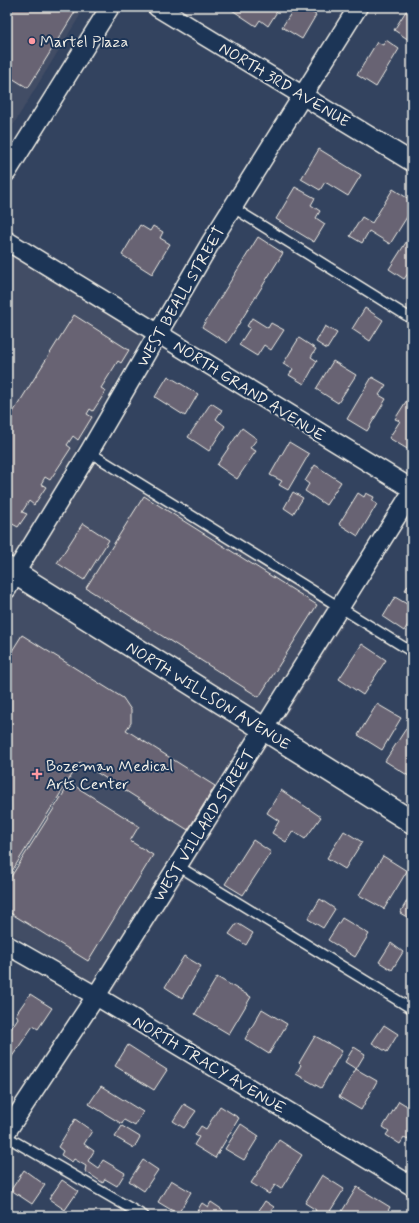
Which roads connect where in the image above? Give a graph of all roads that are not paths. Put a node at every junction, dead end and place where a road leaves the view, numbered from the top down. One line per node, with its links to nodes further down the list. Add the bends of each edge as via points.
1 (110, 7): 6 (street)
2 (157, 7): 4 (street, NORTH 3RD AVENUE)
3 (358, 7): 4 (street, WEST BEALL STREET)
4 (302, 95): 5 (street, NORTH 3RD AVENUE); 7 (street, WEST BEALL STREET)
5 (412, 162)
6 (7, 172)
7 (232, 207): 9 (lane); 10 (street, WEST BEALL STREET)
8 (7, 241): 10 (street, NORTH GRAND AVENUE)
9 (412, 319)
10 (158, 333): 11 (street, WEST BEALL STREET); 12 (street, NORTH GRAND AVENUE)
11 (89, 452): 13 (street, WEST BEALL STREET); 14 (lane)
12 (412, 491): 14 (street, WEST VILLARD STREET)
13 (10, 577): 16 (street, NORTH WILLSON AVENUE)
14 (339, 608): 15 (lane); 16 (street, WEST VILLARD STREET)
15 (412, 652)
16 (264, 729): 17 (street, NORTH WILLSON AVENUE); 18 (street, WEST VILLARD STREET)
17 (412, 822)
18 (178, 866): 20 (street, WEST VILLARD STREET); 21 (lane)
19 (7, 945): 20 (street, NORTH TRACY AVENUE)
20 (96, 996): 22 (street, WEST VILLARD STREET); 24 (street, NORTH TRACY AVENUE)
21 (412, 1009)
22 (7, 1131)
23 (7, 1137): 25 (lane)
24 (412, 1186)
25 (144, 1216)

